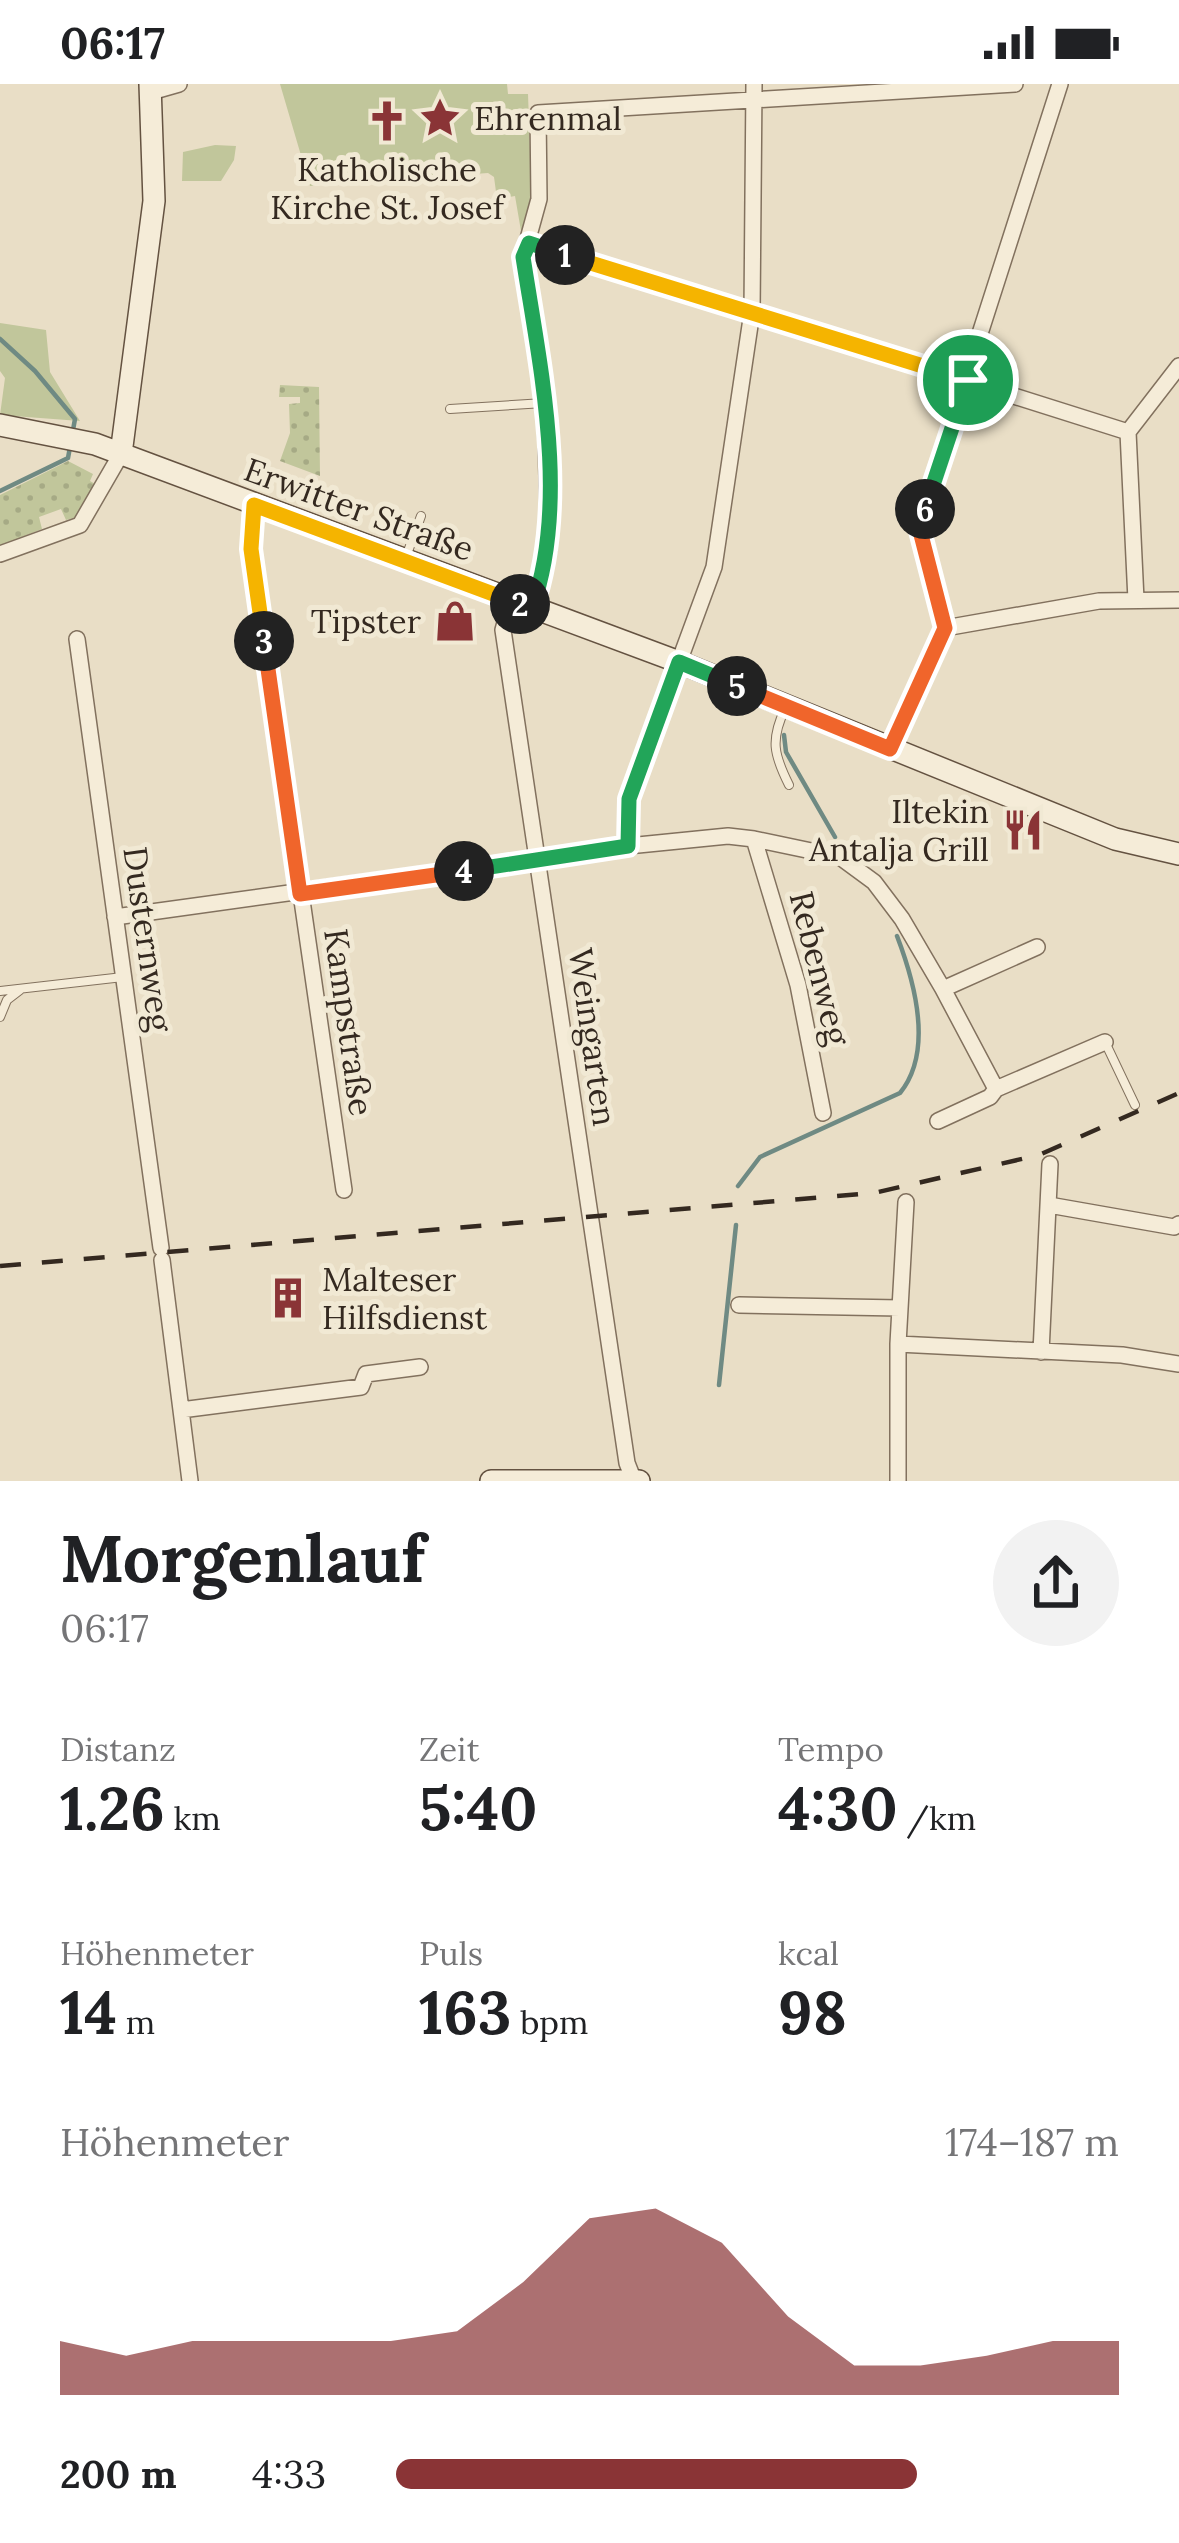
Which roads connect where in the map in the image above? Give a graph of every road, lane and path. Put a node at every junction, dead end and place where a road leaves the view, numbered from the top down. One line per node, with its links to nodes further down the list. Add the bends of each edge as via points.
1 (179, 84): 4 (street)
2 (1015, 84): 5 (street)
3 (1060, 84): 9 (street)
4 (150, 88): 14 (street, via 154,201)
5 (754, 92): 6 (street, Weingarten, via 538,113 539,199); 7 (street)
6 (529, 243): 7 (street); 10 (street, Weingarten, via 523,257)
7 (752, 312): 9 (street); 24 (street, via 714,567)
8 (1179, 366): 13 (street)
9 (968, 380): 13 (street); 22 (street, via 919,527)
10 (545, 403): 11 (lane); 21 (street, Weingarten, via 550,548)
11 (450, 409)
12 (0, 425): 14 (street, Erwitter Straße)
13 (1128, 432): 19 (street)
14 (121, 454): 15 (street, Erwitter Straße); 17 (street, via 80,525)
15 (254, 505): 18 (street, Erwitter Straße); 32 (street, Kampstraße, via 251,549)
16 (422, 516): 18 (lane)
17 (0, 554)
18 (404, 561): 21 (street, Erwitter Straße)
19 (1136, 600): 20 (street); 22 (street)
20 (1179, 600)
21 (522, 604): 24 (street, Erwitter Straße); 31 (street, Weingarten, via 502,630)
22 (945, 628): 26 (street)
23 (77, 639): 33 (street, Dusternweg)
24 (679, 662): 25 (street, Erwitter Straße); 29 (lane, via 629,799)
25 (786, 706): 26 (street, Erwitter Straße); 27 (lane, via 772,752)
26 (890, 749): 30 (street, Erwitter Straße, via 1114,839)
27 (789, 785)
28 (754, 839): 29 (street); 36 (street, via 839,857 874,882); 43 (street, Rebenweg, via 798,985)
29 (628, 846): 31 (street)
30 (1179, 854)
31 (536, 861): 32 (street); 59 (street, Weingarten, via 627,1463)
32 (300, 894): 33 (street); 46 (street, Kampstraße)
33 (115, 916): 35 (street, Dusternweg)
34 (1037, 947): 36 (street)
35 (123, 977): 37 (lane); 56 (street, Dusternweg)
36 (943, 988): 41 (street)
37 (21, 989): 38 (lane); 39 (lane)
38 (0, 991)
39 (0, 1017)
40 (1105, 1042): 41 (street); 42 (lane)
41 (996, 1089): 44 (street)
42 (1135, 1105)
43 (823, 1113)
44 (938, 1120)
45 (1050, 1164): 48 (street)
46 (344, 1190)
47 (906, 1202): 51 (street)
48 (1049, 1205): 49 (street); 53 (street)
49 (1179, 1224)
50 (739, 1305): 51 (street)
51 (900, 1308): 52 (street)
52 (898, 1344): 53 (street); 60 (street)
53 (1041, 1352): 54 (street)
54 (1179, 1364)
55 (420, 1367): 56 (street, via 366,1374 361,1387)
56 (181, 1409): 57 (street, Dusternweg)
57 (190, 1481)
58 (491, 1481): 59 (street)
59 (636, 1481)
60 (898, 1481)

